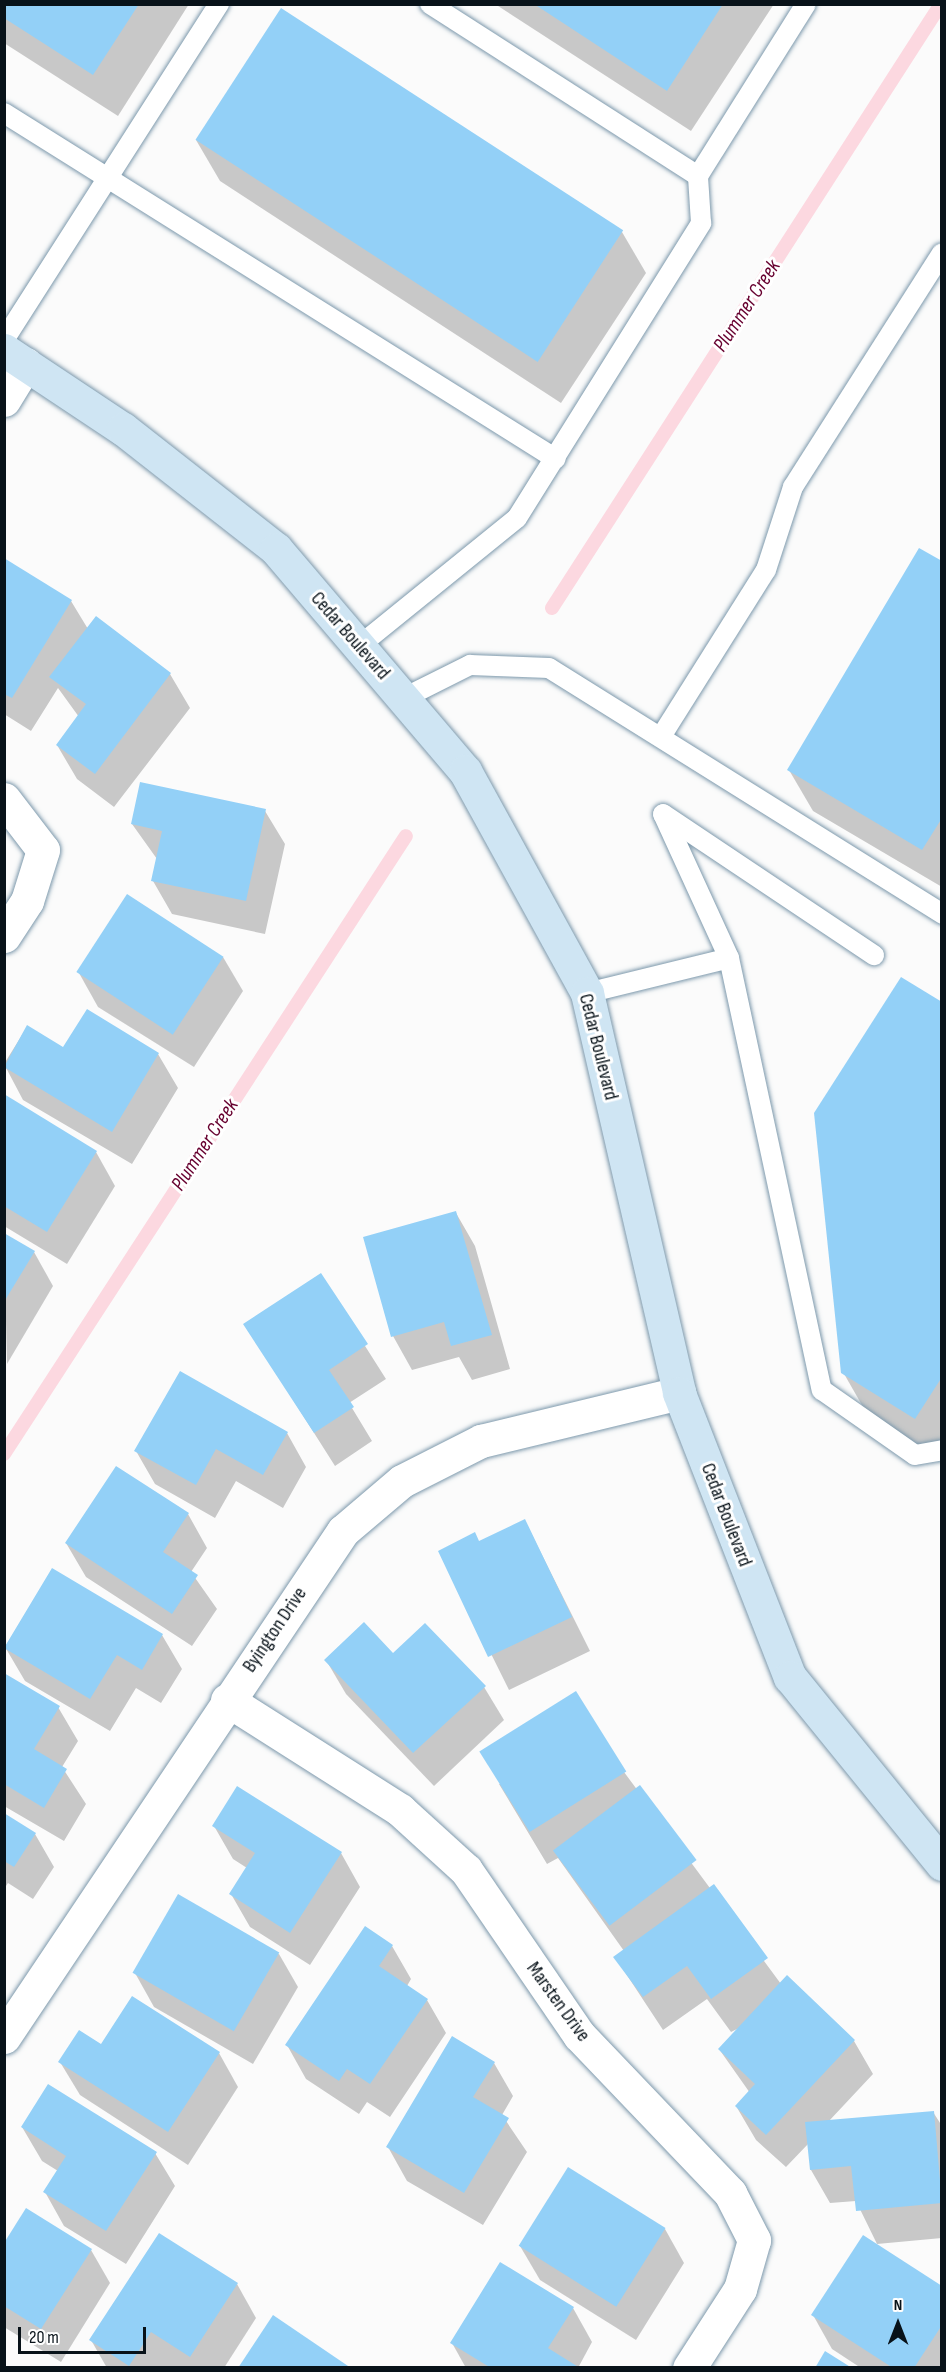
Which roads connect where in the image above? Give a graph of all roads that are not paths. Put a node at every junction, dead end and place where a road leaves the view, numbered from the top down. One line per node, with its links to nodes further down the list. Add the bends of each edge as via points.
1 (219, 4): 6 (lane)
2 (430, 4): 5 (lane)
3 (806, 4): 5 (lane)
4 (4, 113): 6 (lane)
5 (698, 176): 11 (lane, via 701,223)
6 (107, 181): 8 (lane); 11 (lane)
7 (942, 253): 14 (lane, via 793,488 766,570)
8 (4, 340)
9 (15, 357): 10 (street); 12 (main road, Cedar Boulevard, via 123,429 276,549)
10 (4, 400)
11 (556, 459): 12 (lane, via 517,518)
12 (359, 646): 13 (main road, Cedar Boulevard)
13 (404, 698): 14 (lane, via 470,665 549,668); 20 (main road, Cedar Boulevard, via 465,771)
14 (662, 735): 16 (lane)
15 (4, 799): 17 (street, via 43,850 27,901)
16 (941, 913)
17 (4, 936)
18 (874, 955): 19 (lane, via 663,814)
19 (729, 958): 20 (lane); 22 (lane, via 822,1390 915,1455)
20 (587, 993): 21 (main road, Cedar Boulevard)
21 (679, 1393): 23 (street, Byington Drive, via 481,1442 402,1481 343,1531); 24 (main road, Cedar Boulevard, via 790,1677)
22 (942, 1450)
23 (226, 1700): 25 (street, Byington Drive); 26 (street, Marsten Drive, via 400,1810 466,1870 579,2035 730,2193 754,2240 740,2289)
24 (942, 1864)
25 (4, 2037)
26 (689, 2367)

